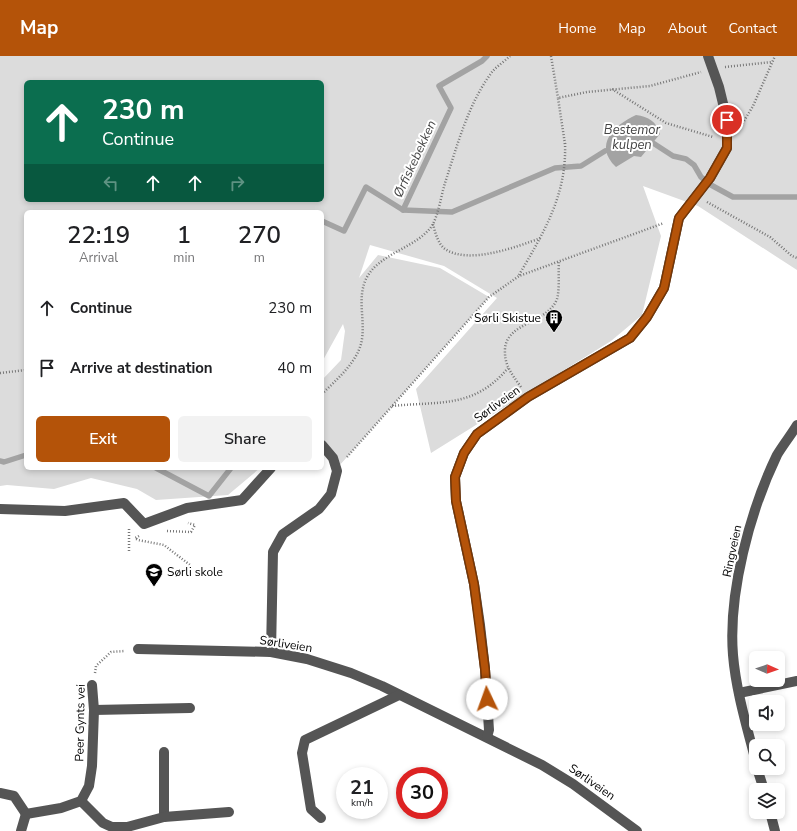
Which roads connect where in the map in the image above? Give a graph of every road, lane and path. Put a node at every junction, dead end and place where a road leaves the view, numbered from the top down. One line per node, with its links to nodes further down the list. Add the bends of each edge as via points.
1 (510, 56): 12 (path, via 492,71 472,108 457,144)
2 (551, 56): 8 (path)
3 (708, 56): 6 (street)
4 (775, 56): 5 (path)
5 (772, 62): 6 (path); 9 (path, via 753,106)
6 (712, 68): 7 (path, via 650,86); 9 (street, via 727,120)
7 (612, 89): 8 (path); 9 (path, via 666,123 712,135)
8 (558, 98): 13 (path, via 565,144 565,172 560,194)
9 (727, 148): 10 (street, Sørliveien)
10 (696, 196): 11 (street, Sørliveien); 14 (path, via 770,237)
11 (679, 218): 15 (path); 21 (street, Sørliveien, via 664,288 640,328 630,338)
12 (433, 224): 13 (path, via 436,236 444,248 458,254 476,255 501,251); 20 (path, via 416,241 401,248 367,277 362,290 362,339 357,356)
13 (541, 238): 16 (path)
14 (797, 258)
15 (559, 262): 16 (path); 17 (path, via 557,298 548,311 510,335 504,359)
16 (519, 276): 22 (path, via 489,297)
17 (508, 368): 21 (path); 22 (path, via 497,382 462,400)
18 (24, 370): 19 (path)
19 (0, 373)
20 (324, 392)
21 (528, 397): 44 (street, Sørliveien, via 477,434 464,453 455,477 456,501 480,625 489,730)
22 (392, 406): 26 (path)
23 (797, 425): 40 (street, Ringveien, via 778,454 752,516 738,582 733,635 733,656)
24 (324, 447): 26 (street, via 333,458)
25 (269, 470): 27 (street, via 242,500 187,508 144,524 124,503 65,511)
26 (338, 470): 37 (street, via 331,494 319,509 283,534 273,552)
27 (0, 509)
28 (185, 523): 29 (path, via 195,525 191,532)
29 (164, 531)
30 (129, 533): 32 (path)
31 (145, 534): 33 (path)
32 (129, 538): 33 (path); 34 (path)
33 (135, 538): 35 (path, via 164,545)
34 (129, 551)
35 (190, 565)
36 (138, 649): 37 (street, Sørliveien); 39 (path, Peer Gynts vei, via 110,652 96,666)
37 (271, 652): 41 (street, Sørliveien, via 328,665 367,679)
38 (797, 681): 40 (street)
39 (92, 685): 43 (street, Peer Gynts vei)
40 (739, 693): 45 (street, Ringveien)
41 (398, 695): 44 (street, Sørliveien); 52 (street, via 305,740 302,753 311,809)
42 (190, 708): 43 (street)
43 (94, 710): 48 (street, Peer Gynts vei, via 89,786)
44 (487, 737): 55 (street, Sørliveien, via 554,772)
45 (750, 739)
46 (164, 752): 51 (street)
47 (0, 793): 50 (street, via 14,796)
48 (81, 801): 50 (street, via 61,808); 51 (street, via 103,823 112,827 127,827)
49 (229, 812): 51 (street)
50 (26, 814): 54 (street)
51 (164, 817)
52 (321, 818)
53 (772, 819): 56 (street)
54 (22, 831)
55 (637, 831)
56 (775, 831)

